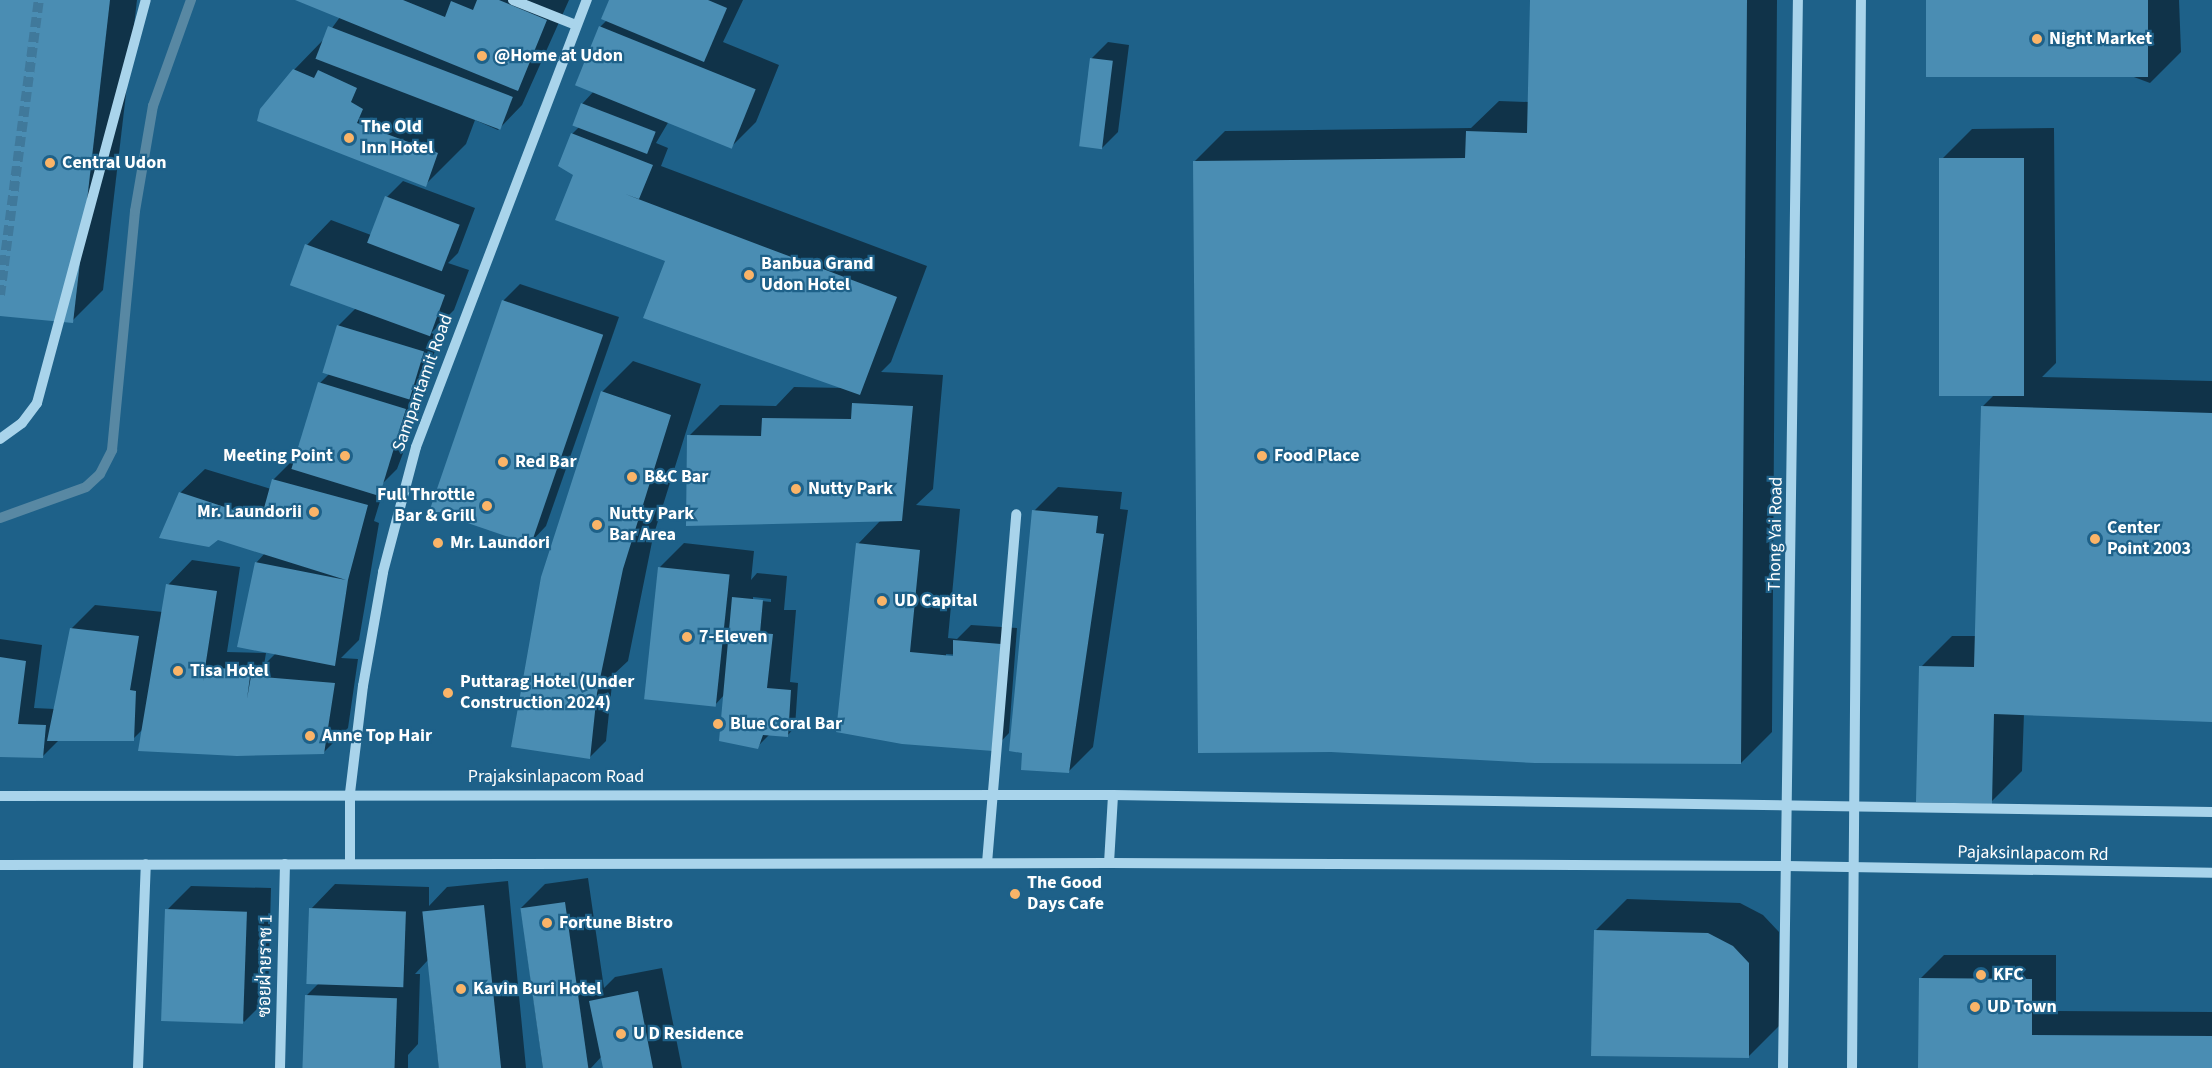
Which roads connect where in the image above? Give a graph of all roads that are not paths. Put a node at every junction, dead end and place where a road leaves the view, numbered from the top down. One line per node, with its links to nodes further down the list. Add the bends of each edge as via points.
1 (146, 0): 7 (street, via 37,403 22,423)
2 (513, 0): 6 (street)
3 (586, 0): 6 (street, Sampantamit Road)
4 (1798, 0): 13 (street, Thong Yai Road)
5 (1861, 0): 14 (street)
6 (576, 25): 9 (street, Sampantamit Road, via 416,447 383,572)
7 (0, 439)
8 (1016, 514): 10 (street)
9 (350, 793): 10 (street, Prajaksinlapacom Road); 12 (street, Prajaksinlapacom Road); 20 (street, Sampantamit Road)
10 (991, 795): 11 (street, Prajaksinlapacom Road); 17 (street)
11 (1113, 795): 13 (street, Prajaksinlapacom Road); 16 (street)
12 (0, 796)
13 (1787, 808): 14 (street, Prajaksinlapacom Road); 22 (street, Thong Yai Road)
14 (1853, 809): 15 (street, Prajaksinlapacom Road); 23 (street)
15 (2212, 812)
16 (1109, 862): 17 (street); 22 (street, Pajaksinlapacom Rd)
17 (987, 863): 20 (street)
18 (146, 864): 19 (street); 21 (street); 25 (street)
19 (285, 864): 20 (street); 26 (street, ซอยฝ่ายราช 1)
20 (350, 864)
21 (0, 865)
22 (1786, 866): 23 (street, Pajaksinlapacom Rd); 27 (street, Thong Yai Road)
23 (1852, 867): 24 (street, Pajaksinlapacom Rd); 28 (street)
24 (2212, 873)
25 (138, 1068)
26 (280, 1068)
27 (1783, 1068)
28 (1852, 1068)

